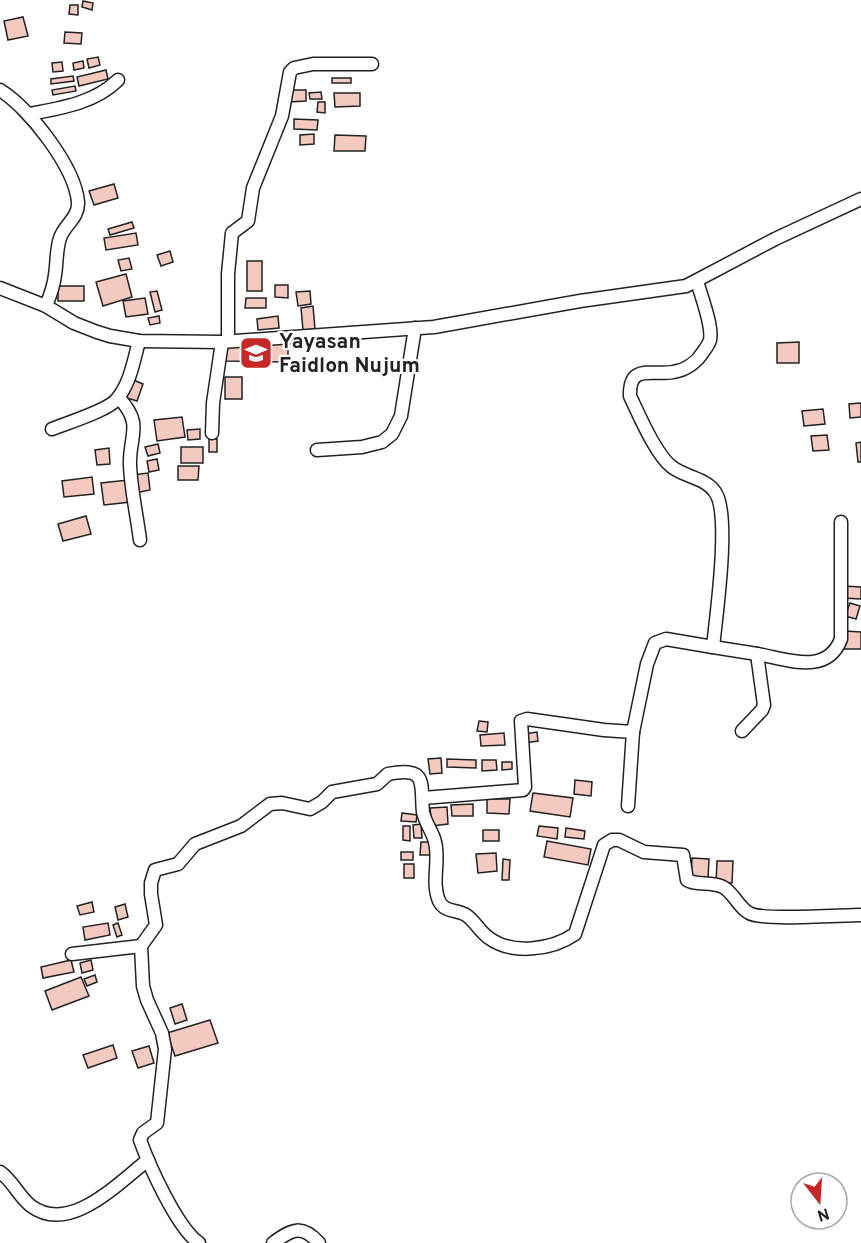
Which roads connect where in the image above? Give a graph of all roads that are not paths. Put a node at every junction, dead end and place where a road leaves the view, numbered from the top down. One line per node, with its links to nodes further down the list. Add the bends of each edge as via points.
1 (372, 64): 11 (street, via 313,64 290,72 282,116 253,188 248,221 232,234)
2 (118, 80): 4 (street, via 108,90 79,104)
3 (0, 90): 4 (street)
4 (30, 114): 8 (street, via 59,157 78,204 60,235 55,278)
5 (861, 199): 6 (street)
6 (697, 281): 9 (street, via 686,286); 18 (street, via 710,330 710,341 699,358 674,372 642,372 629,386 630,396 665,461 706,483 716,492 721,506 722,553)
7 (0, 288): 8 (street)
8 (46, 306): 10 (street, via 97,332)
9 (415, 328): 11 (street); 15 (street, via 401,416 392,434 382,442 362,447)
10 (139, 341): 11 (street); 12 (street)
11 (225, 342): 14 (street, via 213,403)
12 (119, 398): 13 (street); 17 (street, via 133,423 130,464)
13 (52, 429)
14 (212, 433)
15 (316, 450)
16 (840, 522): 19 (street, via 841,639 837,649 813,663)
17 (140, 540)
18 (713, 647): 19 (street); 21 (street, via 666,639 655,643)
19 (757, 654): 20 (street, via 764,705)
20 (742, 731)
21 (633, 732): 22 (street, via 524,720 520,723 524,790); 23 (street)
22 (423, 798): 24 (street, via 424,817 437,852 435,884 441,904 467,916 489,938 507,947 533,948 575,934 604,845 612,840 644,852 682,854 687,880 724,888 750,914); 25 (street, via 417,776 393,773 377,784 332,792 310,809 282,803 265,807 241,826 195,844 178,864 155,870 151,894 156,925)
23 (628, 806)
24 (861, 915)
25 (141, 946): 26 (street); 27 (street, via 143,986 162,1033 166,1057 157,1123 140,1137)
26 (72, 954)
27 (148, 1160): 28 (street, via 88,1206 58,1216 30,1206); 29 (street, via 179,1219)
28 (0, 1172)
29 (199, 1243)
30 (273, 1243): 31 (street, via 300,1230 312,1234)
31 (319, 1243)

